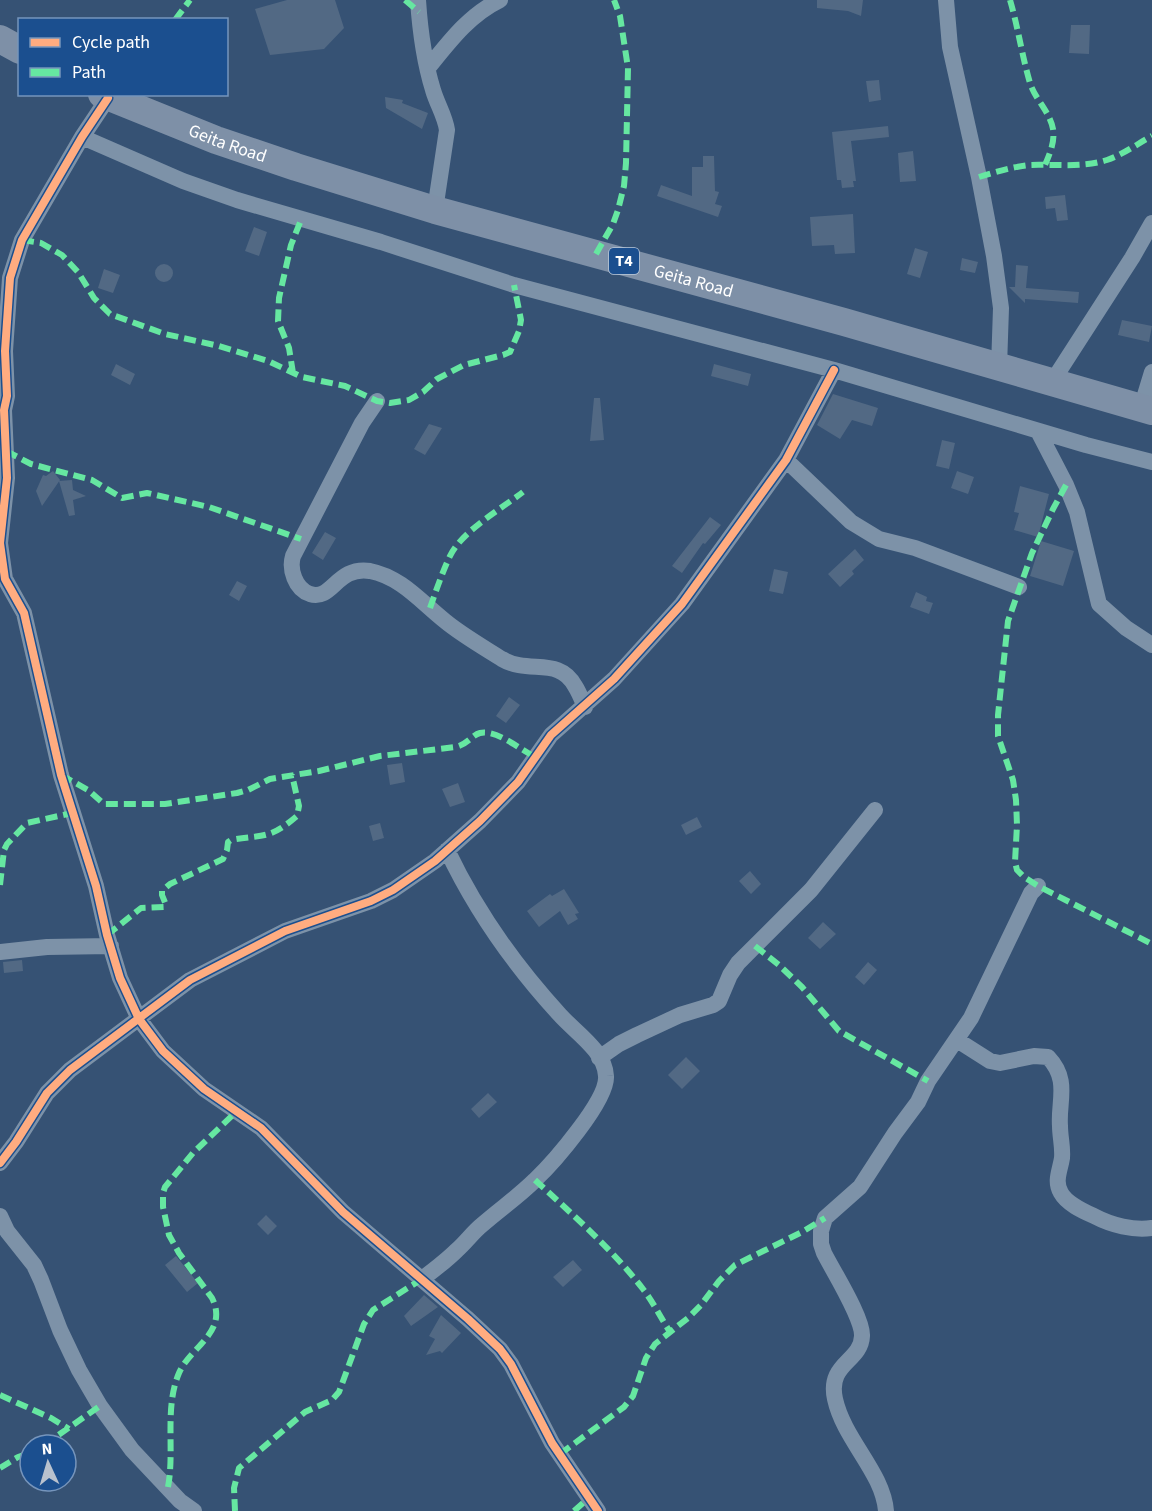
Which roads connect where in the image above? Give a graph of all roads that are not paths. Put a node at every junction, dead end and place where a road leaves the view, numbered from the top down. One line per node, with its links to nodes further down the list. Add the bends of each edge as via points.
1 (418, 0): 6 (street)
2 (500, 0): 6 (street, via 458,30)
3 (945, 0): 11 (street, via 953,66 994,256 1001,308)
4 (0, 39): 5 (highway)
5 (18, 49)
6 (428, 68): 9 (street, via 447,130)
7 (105, 96): 8 (street); 9 (highway, Geita Road / T4, via 216,140)
8 (81, 137): 12 (street, via 183,181 280,214 532,291); 20 (street, via 22,240 10,278 4,410 7,478 0,543)
9 (435, 210): 11 (highway, Geita Road / T4)
10 (1152, 223): 14 (street)
11 (999, 367): 14 (highway, Geita Road / T4)
12 (834, 370): 17 (street); 18 (street)
13 (1152, 372): 16 (street)
14 (1052, 382): 16 (highway, Geita Road / T4)
15 (377, 401): 23 (street, via 293,556 290,565 299,585 313,595 328,591 354,570 392,579 502,659 525,668 559,669 575,685)
16 (1147, 410)
17 (1038, 431): 19 (street); 22 (street, via 1077,512 1099,604)
18 (786, 459): 21 (street, via 851,522 879,539); 23 (street, via 682,604)
19 (1152, 462)
20 (3, 581): 27 (street, via 24,613 61,775)
21 (1019, 587)
22 (1152, 645)
23 (585, 707): 25 (street, via 551,735 518,782)
24 (875, 810): 31 (street, via 810,890 738,963 718,1001 637,1035)
25 (447, 850): 29 (street, via 386,894 285,931 211,968); 31 (street, via 503,946)
26 (1038, 886): 30 (street)
27 (111, 946): 28 (street); 29 (street, via 120,978)
28 (0, 952)
29 (139, 1019): 32 (street, via 92,1052 47,1093); 35 (street, via 186,1073 261,1128 343,1212)
30 (957, 1040): 34 (street, via 990,1061 1000,1063 1034,1056 1048,1057 1054,1062 1063,1089 1059,1125 1062,1156 1056,1183 1062,1196 1101,1220 1142,1230); 38 (street, via 860,1187 825,1218 821,1231 824,1253 862,1329 860,1347 837,1371 834,1396 847,1432 884,1496)
31 (600, 1058): 35 (street, via 606,1075 602,1094 563,1148 536,1180)
32 (0, 1163)
33 (0, 1216): 36 (street, via 34,1265 60,1330 100,1406 132,1450)
34 (1152, 1228)
35 (422, 1279): 37 (street, via 500,1349 552,1443)
36 (194, 1511)
37 (598, 1511)
38 (886, 1511)

